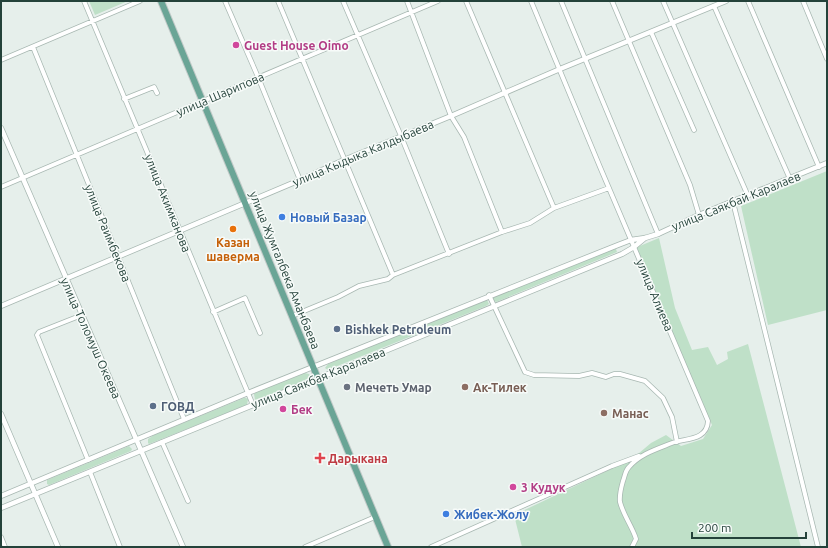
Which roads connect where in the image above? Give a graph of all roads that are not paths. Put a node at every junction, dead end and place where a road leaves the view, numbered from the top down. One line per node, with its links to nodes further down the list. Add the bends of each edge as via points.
1 (84, 1): 19 (street, улица Акимканова)
2 (140, 1): 19 (street)
3 (161, 1): 34 (main road, улица Жумгалбека Аманбаева)
4 (225, 1): 30 (street)
5 (278, 1): 25 (street)
6 (343, 1): 22 (street)
7 (407, 1): 18 (street)
8 (438, 1): 18 (street, улица Шарипова)
9 (466, 1): 32 (street)
10 (532, 1): 29 (street, улица Алиева)
11 (561, 1): 26 (street)
12 (612, 1): 23 (street)
13 (663, 1): 20 (street)
14 (726, 1): 17 (street, улица Кыдыка Калдыбаева)
15 (748, 1): 43 (street)
16 (803, 1): 27 (street)
17 (714, 6): 20 (street, улица Кыдыка Калдыбаева); 45 (street)
18 (412, 12): 22 (street, улица Шарипова); 35 (street)
19 (92, 21): 24 (street); 33 (street, улица Акимканова)
20 (673, 23): 21 (street, улица Кыдыка Калдыбаева); 49 (street)
21 (651, 32): 23 (street, улица Кыдыка Калдыбаева); 38 (street)
22 (357, 35): 25 (street, улица Шарипова); 39 (street)
23 (629, 41): 26 (street, улица Кыдыка Калдыбаева); 53 (street, via 690,185)
24 (32, 47): 28 (street); 40 (street, улица Раимбекова)
25 (302, 59): 30 (street, улица Шарипова); 41 (street)
26 (585, 59): 29 (street, улица Кыдыка Калдыбаева); 56 (street)
27 (827, 59)
28 (1, 60)
29 (560, 69): 32 (street, улица Кыдыка Калдыбаева); 48 (street, улица Алиева)
30 (258, 77): 34 (street, улица Шарипова); 46 (street)
31 (157, 93): 33 (street, via 154,87)
32 (505, 93): 35 (street, улица Кыдыка Калдыбаева); 52 (street)
33 (124, 99): 37 (street, улица Акимканова)
34 (203, 101): 37 (street, улица Шарипова); 50 (main road, улица Жумгалбека Аманбаева)
35 (451, 116): 39 (street, улица Кыдыка Калдыбаева); 55 (street, via 464,138)
36 (1, 128): 44 (street, улица Толомуш Океева)
37 (137, 129): 40 (street, улица Шарипова); 54 (street, улица Акимканова)
38 (694, 130)
39 (402, 136): 41 (street, улица Кыдыка Калдыбаева); 60 (street)
40 (76, 155): 44 (street, улица Шарипова); 61 (street, улица Раимбекова)
41 (344, 160): 46 (street, улица Кыдыка Калдыбаева); 62 (street)
42 (827, 164): 43 (street, улица Саякбай Каралаев)
43 (819, 167): 45 (street, улица Саякбай Каралаев)
44 (22, 178): 47 (street, улица Шарипова); 63 (street, улица Толомуш Океева)
45 (790, 179): 49 (street, улица Саякбай Каралаев)
46 (300, 180): 50 (street, улица Кыдыка Калдыбаева)
47 (1, 187)
48 (609, 188): 52 (street); 58 (street, улица Алиева)
49 (748, 196): 51 (street, улица Саякбай Каралаев)
50 (245, 202): 54 (street, улица Кыдыка Калдыбаева); 69 (main road, улица Жумгалбека Аманбаева)
51 (733, 202): 53 (street, улица Саякбай Каралаев); 100 (street)
52 (554, 208): 55 (street, via 530,223)
53 (700, 215): 56 (street, улица Саякбай Каралаев)
54 (180, 231): 61 (street, улица Кыдыка Калдыбаева); 67 (street, улица Акимканова)
55 (502, 232): 60 (street)
56 (658, 234): 57 (street, улица Саякбай Каралаев)
57 (645, 238): 58 (street, улица Саякбай Каралаев); 59 (street, улица Саякбай Каралаев)
58 (631, 240): 59 (street, улица Алиева); 64 (street, улица Саякбая Каралаева)
59 (634, 247): 66 (street, улица Саякбая Каралаева); 80 (street, улица Алиева, via 708,421 705,432 692,439)
60 (449, 254): 62 (street)
61 (118, 257): 63 (street, улица Кыдыка Калдыбаева); 76 (street, улица Раимбекова)
62 (393, 275): 69 (street, via 388,279 359,286)
63 (66, 279): 65 (street, улица Кыдыка Калдыбаева); 68 (street, улица Толомуш Океева)
64 (489, 295): 66 (street); 71 (street, улица Саякбая Каралаева)
65 (1, 306)
66 (495, 306): 72 (street, улица Саякбая Каралаева); 80 (street, via 525,372 534,375 579,376 592,373 606,377 620,374 645,381 663,398 672,417)
67 (213, 312): 70 (street, via 245,298); 73 (street, улица Акимканова)
68 (82, 315): 78 (street, улица Толомуш Океева); 83 (street, via 37,335)
69 (292, 316): 71 (main road, улица Жумгалбека Аманбаева)
70 (260, 333)
71 (312, 367): 72 (main road, улица Жумгалбека Аманбаева); 73 (street, улица Саякбая Каралаева)
72 (318, 379): 74 (street, улица Саякбая Каралаева); 90 (main road, улица Жумгалбека Аманбаева)
73 (248, 392): 74 (street, улица Акимканова); 76 (street, улица Саякбая Каралаева)
74 (253, 405): 79 (street, улица Саякбая Каралаева)
75 (1, 414): 77 (street)
76 (184, 419): 78 (street, улица Саякбая Каралаева)
77 (3, 422): 85 (street)
78 (136, 440): 81 (street, улица Толомуш Океева); 83 (street, улица Саякбая Каралаева)
79 (162, 442): 81 (street, улица Саякбая Каралаева); 88 (street)
80 (677, 442): 82 (street, улица Алиева)
81 (141, 451): 84 (street, улица Саякбая Каралаева); 95 (street, улица Толомуш Океева)
82 (645, 454): 98 (street, via 612,466); 99 (street, улица Алиева, via 626,471 620,488 620,501 636,539)
83 (88, 460): 85 (street, улица Саякбая Каралаева)
84 (90, 472): 86 (street, улица Саякбая Каралаева); 94 (street)
85 (31, 484): 86 (street); 87 (street, улица Саякбая Каралаева)
86 (36, 494): 89 (street, улица Саякбая Каралаева); 93 (street)
87 (1, 496)
88 (188, 501)
89 (1, 508)
90 (375, 517): 96 (street); 97 (main road, улица Жумгалбека Аманбаева)
91 (1, 537): 92 (street)
92 (5, 547)
93 (58, 547)
94 (120, 547)
95 (183, 547)
96 (305, 547)
97 (388, 547)
98 (431, 547)
99 (632, 547)
100 (818, 547)

